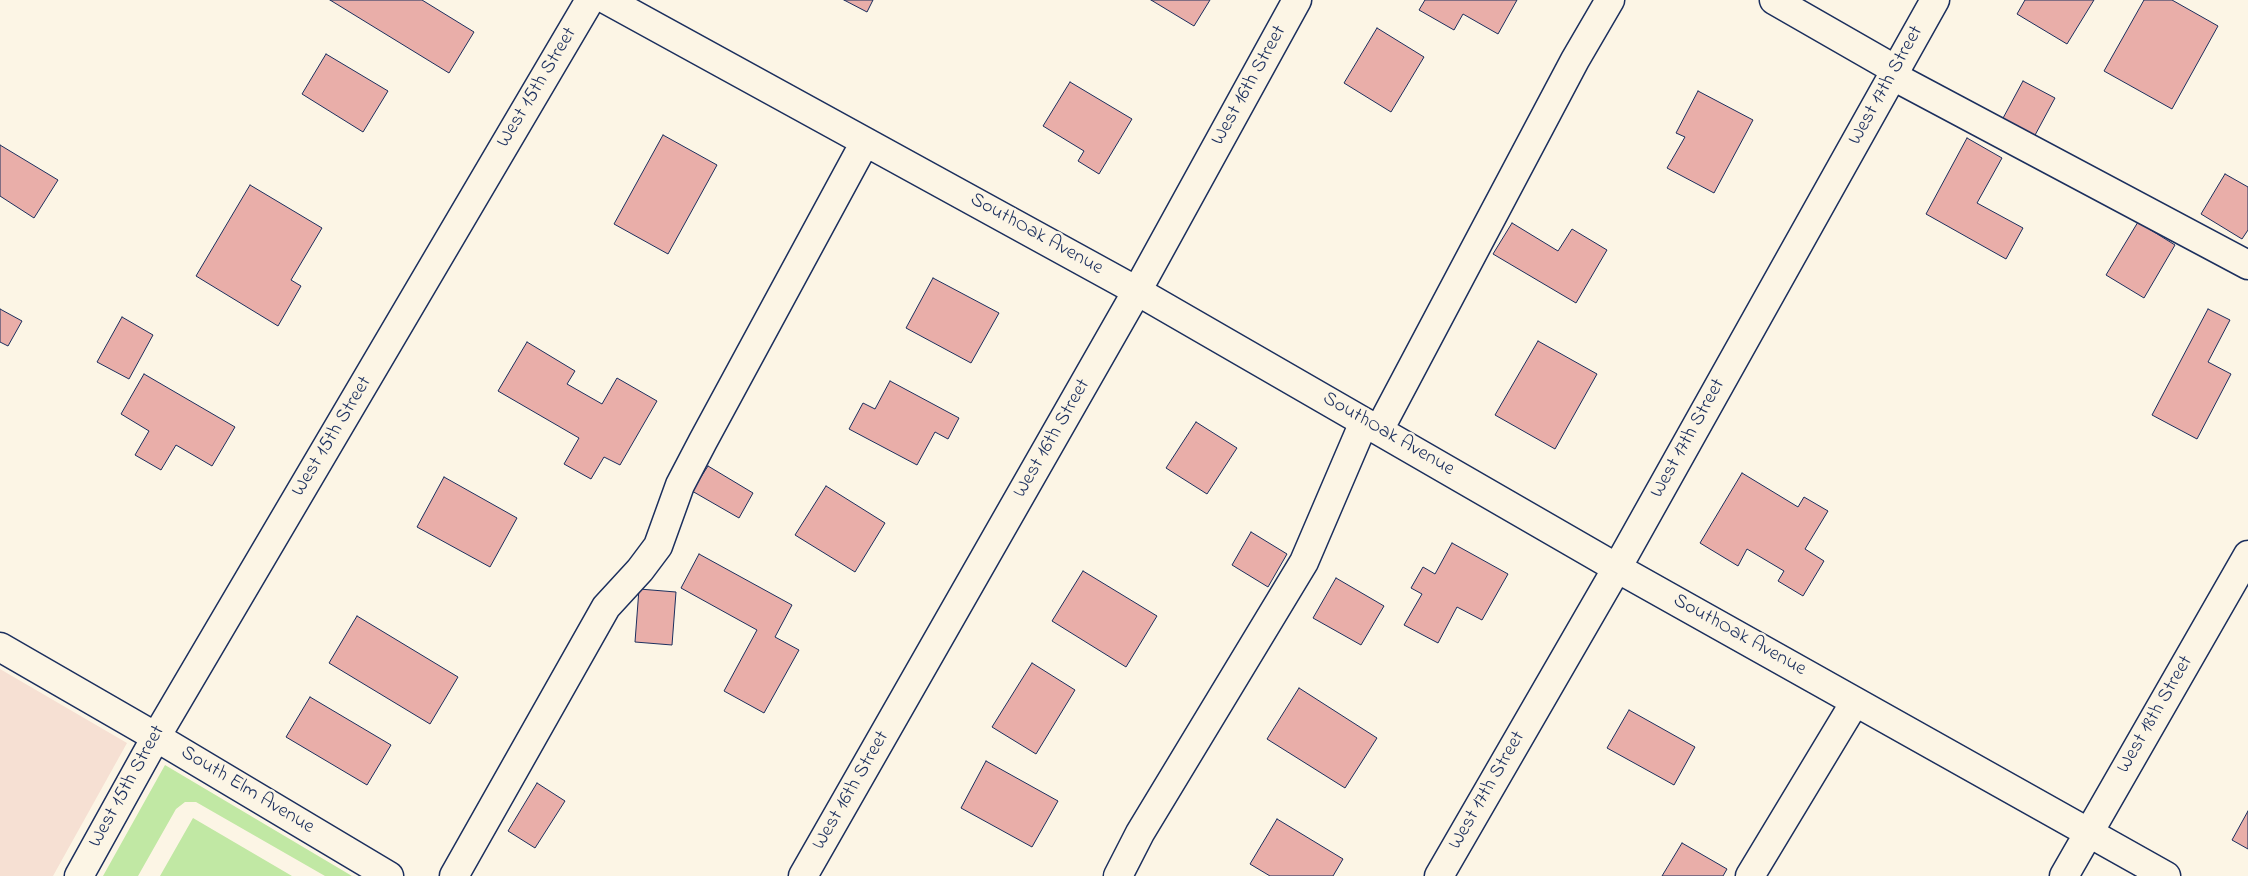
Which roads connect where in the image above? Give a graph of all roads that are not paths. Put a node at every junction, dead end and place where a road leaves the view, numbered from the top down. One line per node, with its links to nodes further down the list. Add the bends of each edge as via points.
1 (590, 0): 16 (street, West 15th Street)
2 (607, 0): 8 (street, SouthOak Avenue)
3 (1297, 0): 10 (street, West 16th Street)
4 (1610, 0): 11 (street)
5 (1774, 0): 7 (street)
6 (1935, 0): 7 (street, West 17th Street)
7 (1894, 73): 9 (street); 13 (street, West 17th Street)
8 (865, 142): 10 (street, SouthOak Avenue); 20 (street, via 695,455 680,485 658,546 606,607)
9 (2248, 265)
10 (1138, 291): 11 (street, SouthOak Avenue); 21 (street, West 16th Street)
11 (1371, 426): 13 (street, SouthOak Avenue); 22 (street, via 1304,562 1140,833)
12 (2248, 555): 17 (street, West 18th Street)
13 (1617, 568): 15 (street, SouthOak Avenue); 23 (street, West 17th Street)
14 (0, 647): 16 (street, South Elm Avenue)
15 (1855, 702): 17 (street, SouthOak Avenue); 24 (street)
16 (156, 737): 18 (street, West 15th Street); 19 (street, South Elm Avenue)
17 (2088, 833): 25 (street, West 18th Street); 26 (street, SouthOak Avenue)
18 (79, 876)
19 (389, 876)
20 (454, 876)
21 (803, 876)
22 (1118, 876)
23 (1438, 876)
24 (1750, 876)
25 (2064, 876)
26 (2166, 876)

